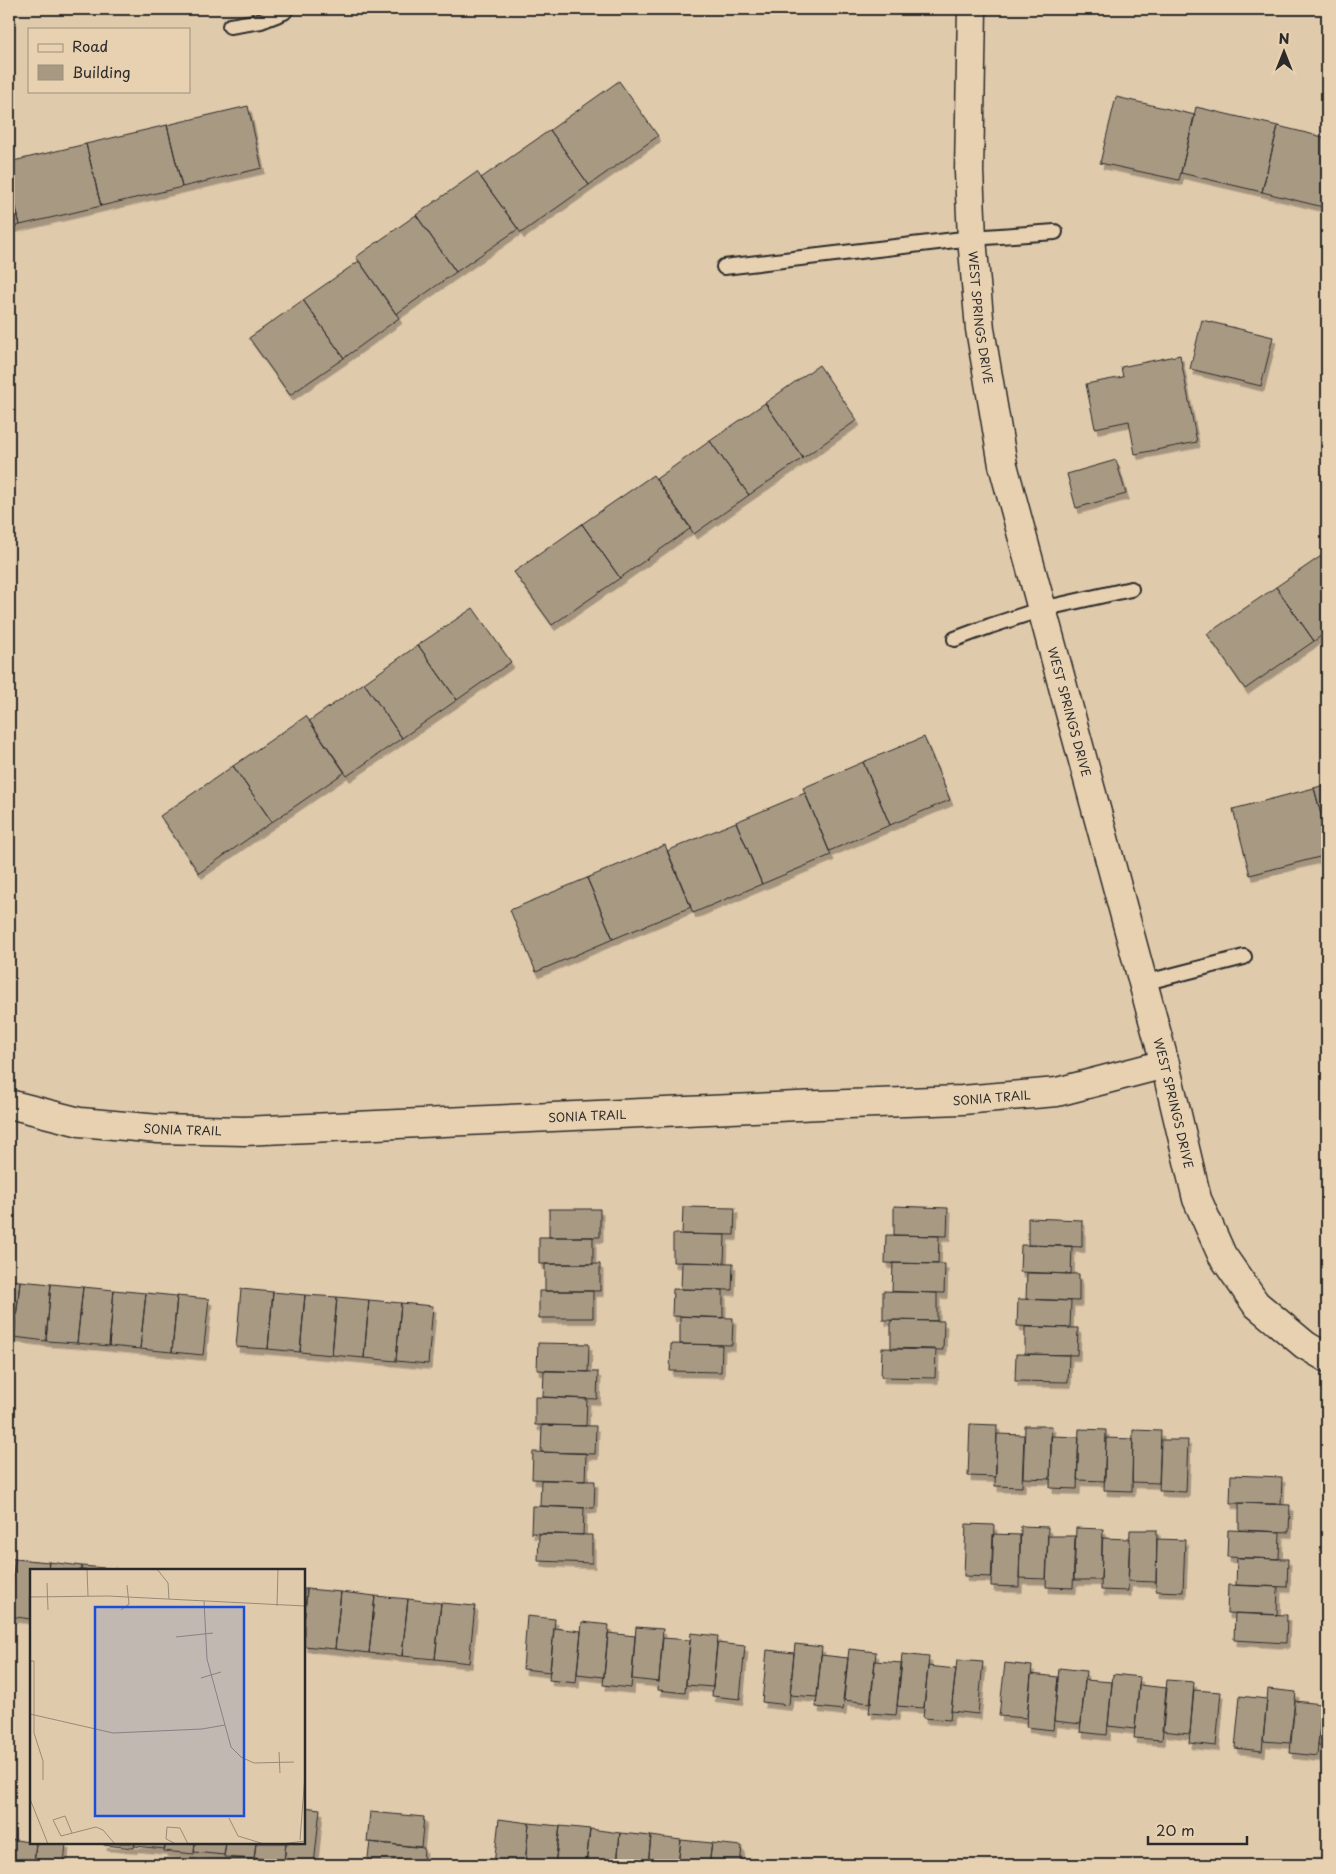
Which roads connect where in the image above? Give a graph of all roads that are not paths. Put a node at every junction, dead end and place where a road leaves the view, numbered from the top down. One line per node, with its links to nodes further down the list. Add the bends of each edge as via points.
1 (286, 9): 3 (lane, via 261,21)
2 (972, 9): 5 (street, WEST SPRINGS DRIVE, via 969,172)
3 (230, 26)
4 (1055, 232): 5 (lane)
5 (972, 238): 6 (lane); 8 (street, WEST SPRINGS DRIVE, via 980,329 1003,465)
6 (724, 267)
7 (1131, 589): 8 (lane)
8 (1042, 609): 9 (lane); 11 (street, WEST SPRINGS DRIVE)
9 (955, 639)
10 (1244, 957): 11 (lane)
11 (1143, 983): 12 (street, WEST SPRINGS DRIVE)
12 (1164, 1064): 13 (street, SONIA TRAIL, via 1057,1092 962,1100 244,1132 80,1122); 14 (street, WEST SPRINGS DRIVE, via 1197,1199 1222,1255 1256,1304 1305,1345)
13 (9, 1104)
14 (1327, 1358)

